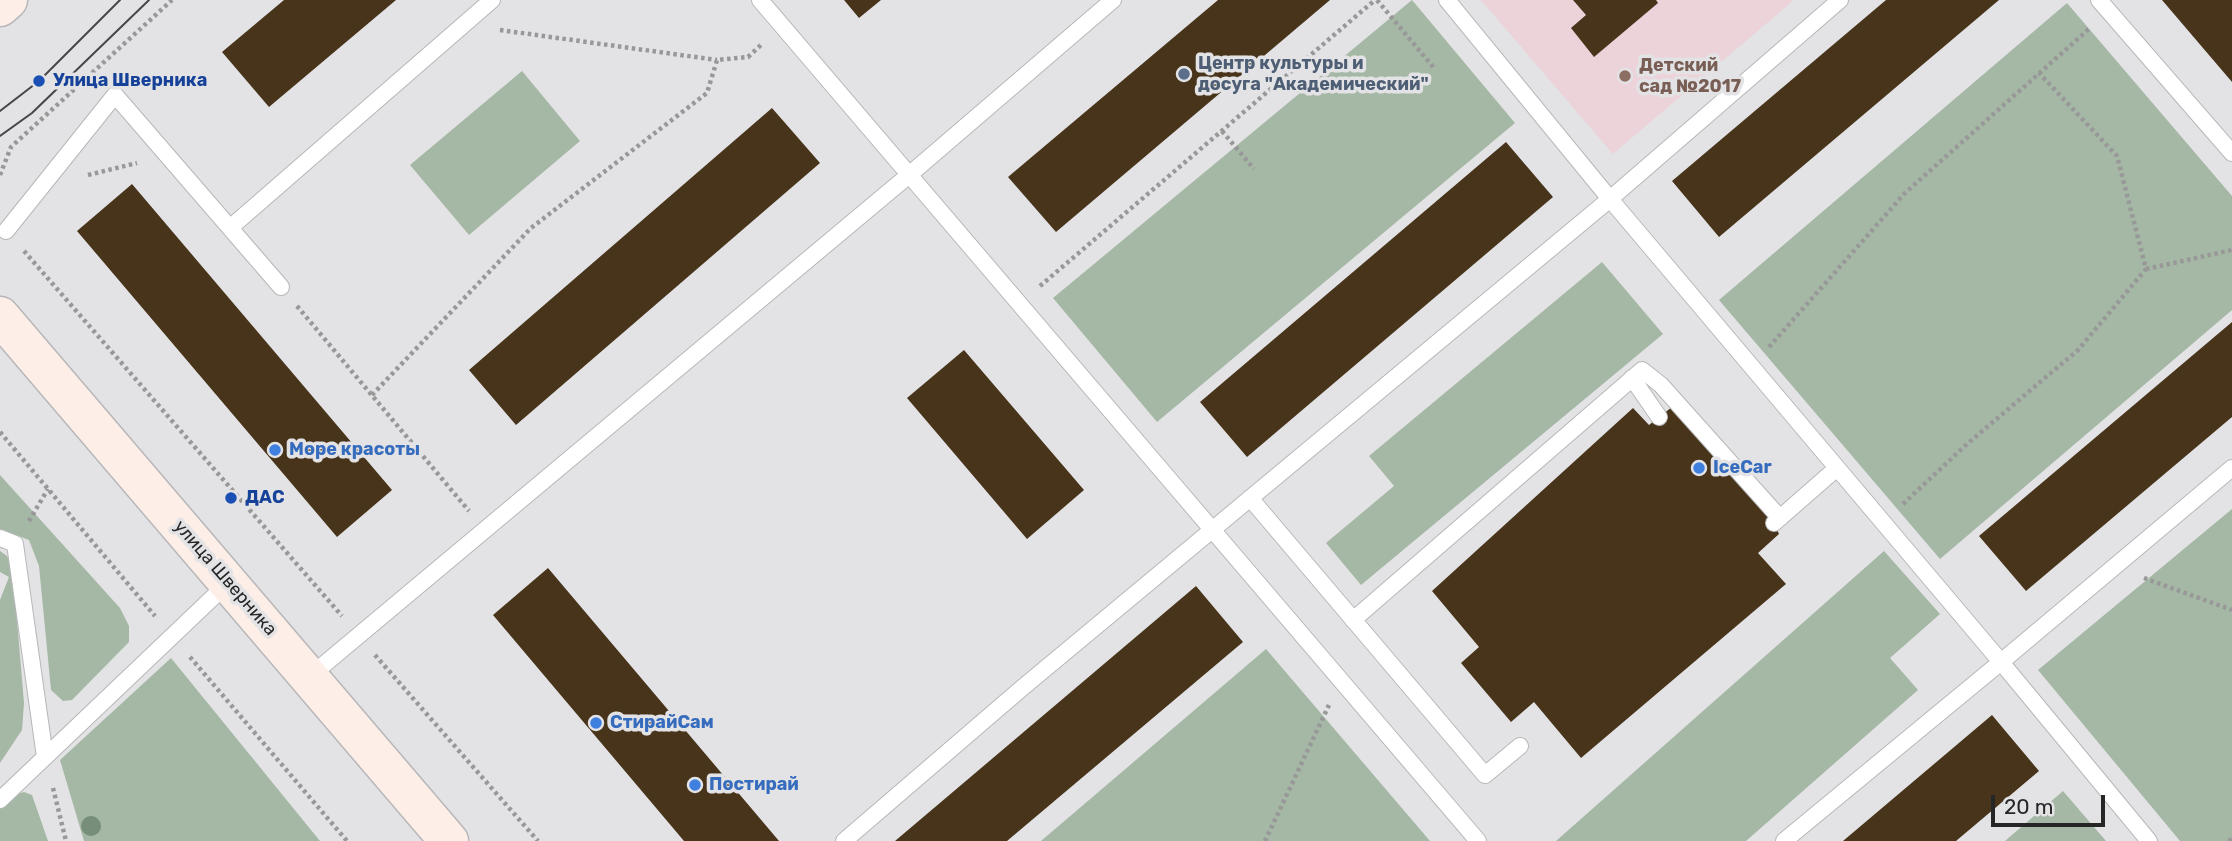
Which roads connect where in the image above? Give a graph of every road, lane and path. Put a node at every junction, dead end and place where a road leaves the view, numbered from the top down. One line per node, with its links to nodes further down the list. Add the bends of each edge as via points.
1 (8, 0): 10 (street)
2 (172, 0): 20 (path, via 11,147)
3 (492, 0): 11 (lane)
4 (760, 0): 12 (lane)
5 (1113, 0): 21 (lane)
6 (1376, 0): 14 (path); 16 (path)
7 (1447, 0): 23 (lane)
8 (1840, 0): 23 (lane)
9 (2104, 5): 15 (path); 17 (lane)
10 (0, 7)
11 (464, 25): 13 (path); 24 (lane)
12 (782, 26): 13 (path, via 748,57); 21 (lane)
13 (718, 60): 33 (path, via 707,93 531,229)
14 (1434, 68)
15 (2039, 73): 27 (path, via 2117,156); 31 (path, via 1905,193)
16 (1222, 131): 19 (path); 29 (path)
17 (2232, 153)
18 (169, 156): 22 (path, via 89,174); 24 (lane); 25 (lane, via 115,95)
19 (1254, 169)
20 (0, 174)
21 (909, 175): 29 (lane); 41 (lane)
22 (79, 181)
23 (1610, 199): 31 (lane); 39 (lane)
24 (231, 227): 28 (lane)
25 (6, 230): 49 (path)
26 (2232, 250): 27 (path)
27 (2146, 269): 40 (path, via 2078,350)
28 (281, 287): 33 (path)
29 (1019, 304): 42 (lane)
30 (0, 316): 45 (street, улица Шверника)
31 (1752, 367): 36 (lane)
32 (1632, 378): 34 (lane); 36 (lane, via 1642,370 1661,386 1777,521); 47 (lane)
33 (372, 395): 41 (path)
34 (1658, 417)
35 (0, 432): 38 (path)
36 (1837, 468): 40 (lane)
37 (2232, 468): 44 (lane)
38 (48, 489): 43 (path); 48 (path)
39 (1250, 498): 42 (lane); 47 (lane)
40 (1882, 523): 50 (lane)
41 (485, 530): 49 (lane)
42 (1212, 530): 52 (lane); 60 (lane)
43 (7, 541): 54 (lane)
44 (2114, 567): 46 (path); 50 (lane)
45 (228, 583): 48 (lane); 51 (street, улица Шверника)
46 (2232, 610)
47 (1353, 620): 53 (lane, via 1485,775)
48 (172, 636): 54 (lane); 57 (path)
49 (359, 636): 51 (lane); 59 (path)
50 (2001, 662): 63 (lane); 64 (lane)
51 (309, 677): 58 (street, улица Шверника)
52 (1340, 681): 61 (path); 62 (lane)
53 (1520, 746)
54 (45, 757): 55 (lane); 56 (path)
55 (0, 800)
56 (66, 841)
57 (346, 841)
58 (449, 841)
59 (538, 841)
60 (844, 841)
61 (1265, 841)
62 (1478, 841)
63 (1784, 841)
64 (2149, 841)

